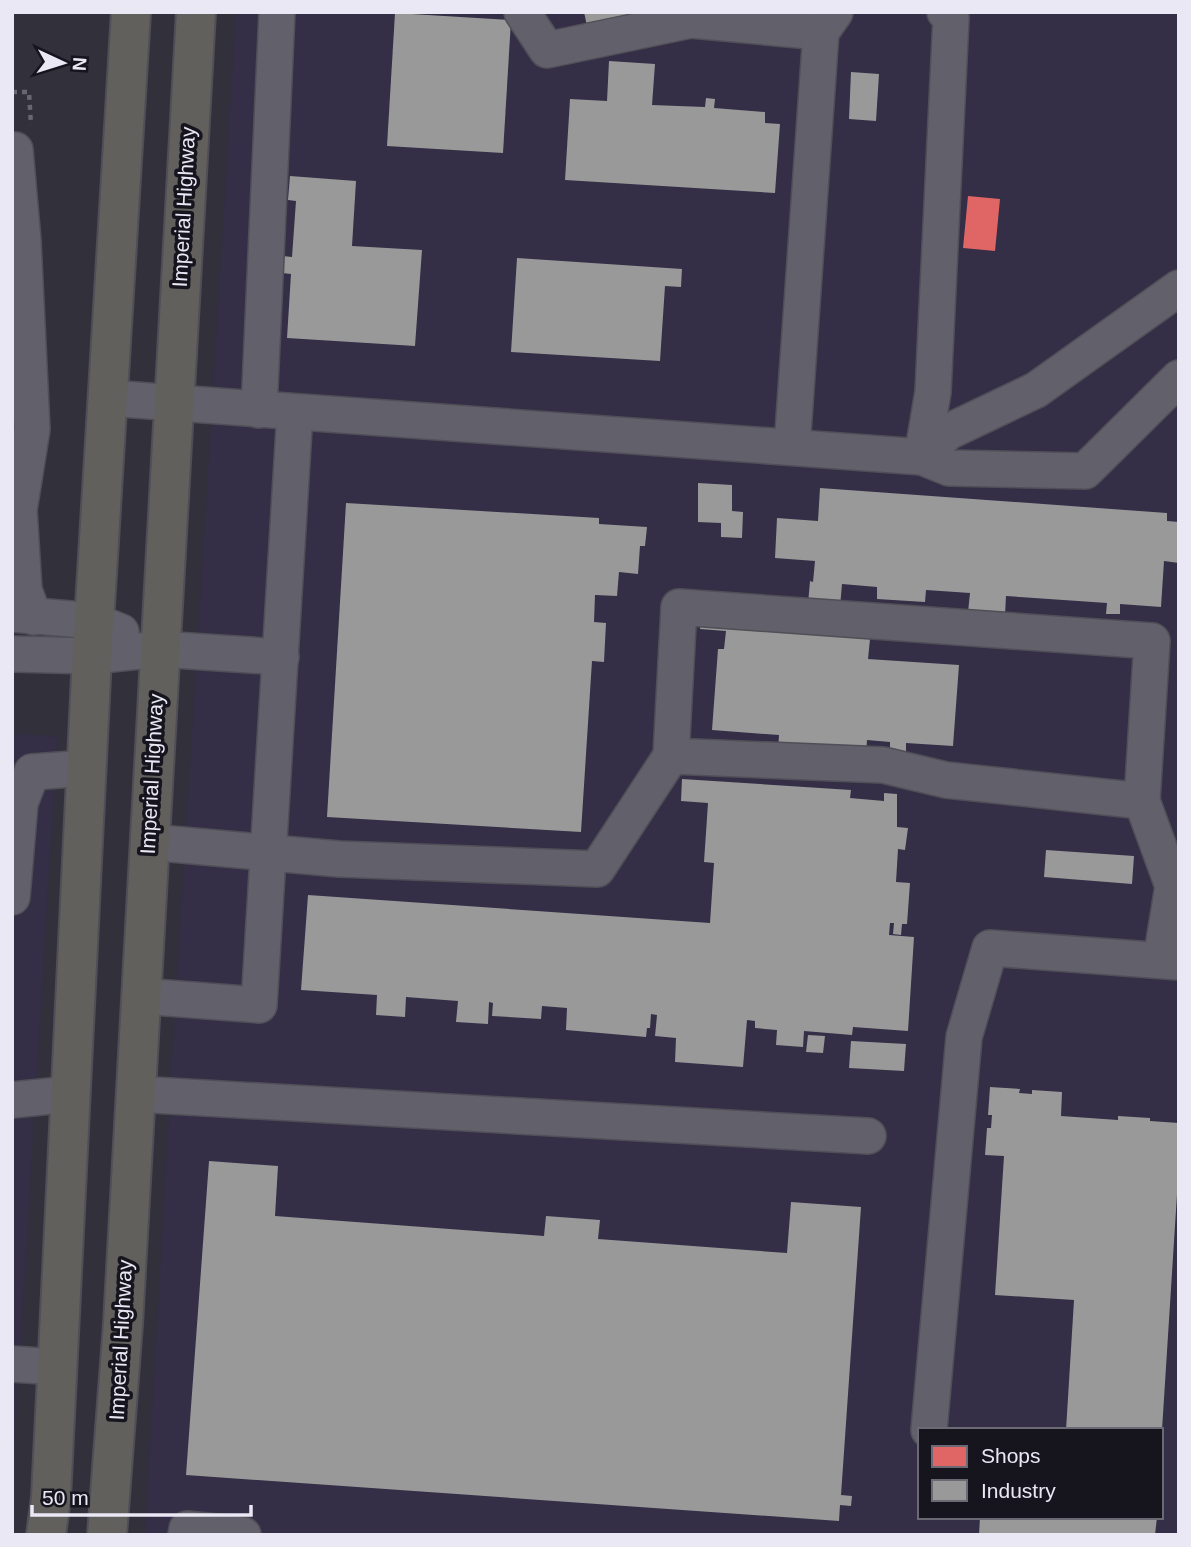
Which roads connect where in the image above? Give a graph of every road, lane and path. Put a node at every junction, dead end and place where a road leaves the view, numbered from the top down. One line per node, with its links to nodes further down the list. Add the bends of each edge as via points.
1 (131, 12): 11 (main road)
2 (196, 12): 12 (main road, Imperial Highway)
3 (277, 12): 13 (street)
4 (522, 12): 6 (street, via 547,50 691,20)
5 (945, 12): 16 (street, via 951,18 933,393)
6 (828, 22): 15 (street)
7 (12, 150): 8 (street)
8 (18, 241): 17 (street, via 32,429 19,510)
9 (1179, 288): 16 (street, via 1037,390 948,432)
10 (1179, 378): 16 (street, via 1085,471 949,468)
11 (108, 398): 12 (street); 18 (main road)
12 (173, 403): 13 (street); 19 (main road, Imperial Highway)
13 (259, 410): 14 (street)
14 (295, 412): 15 (street); 21 (street)
15 (792, 447): 16 (street)
16 (922, 457)
17 (23, 615): 18 (street)
18 (93, 638): 19 (street); 20 (street); 23 (main road)
19 (159, 649): 21 (street); 25 (main road, Imperial Highway)
20 (12, 653)
21 (281, 657): 26 (street)
22 (671, 756): 24 (street, via 883,765 946,780); 24 (street, via 679,607 1152,641); 26 (street, via 597,869)
23 (87, 768): 27 (street, via 32,772 20,803); 30 (main road)
24 (1142, 801): 28 (street, via 1173,886)
25 (149, 842): 26 (street); 29 (main road, Imperial Highway)
26 (269, 853): 29 (street, via 259,1005)
27 (12, 897)
28 (1170, 961): 36 (street, via 990,948 964,1037)
29 (140, 996): 31 (main road, Imperial Highway)
30 (71, 1094): 32 (street); 35 (main road)
31 (135, 1094): 33 (street); 38 (main road, Imperial Highway)
32 (12, 1100)
33 (868, 1136)
34 (12, 1364): 35 (street)
35 (57, 1367): 37 (main road)
36 (929, 1428)
37 (46, 1535)
38 (107, 1535)
39 (186, 1535): 40 (street, via 187,1529)
40 (243, 1535)

